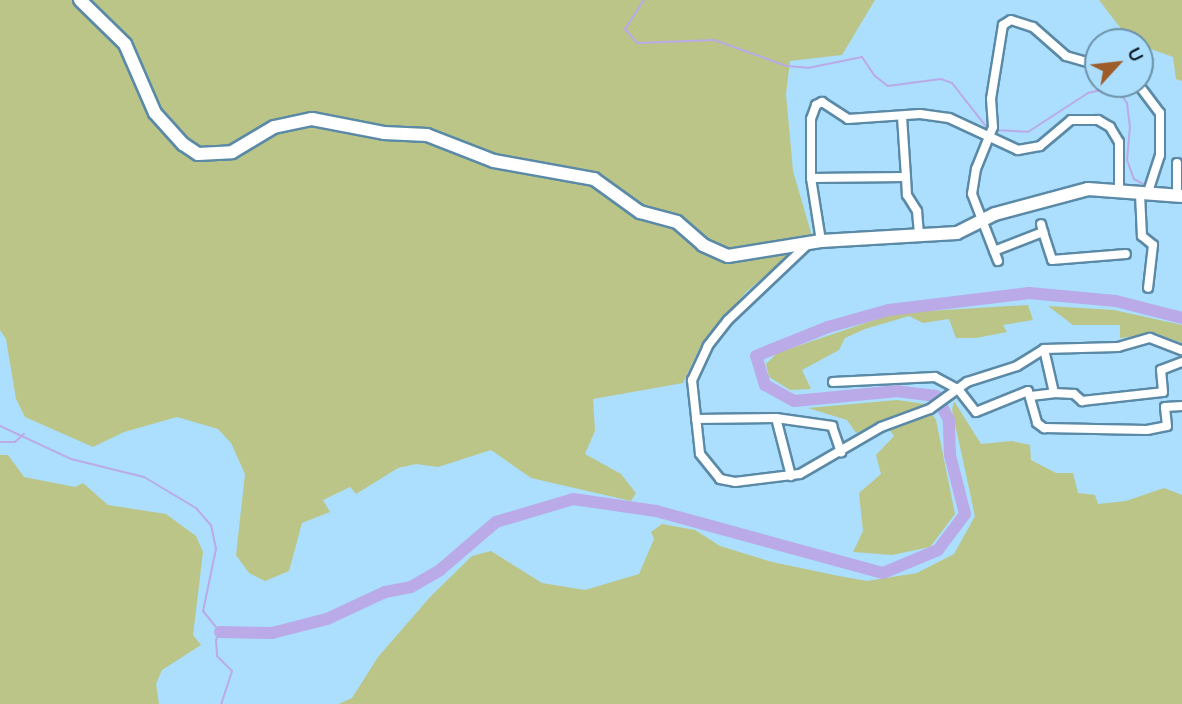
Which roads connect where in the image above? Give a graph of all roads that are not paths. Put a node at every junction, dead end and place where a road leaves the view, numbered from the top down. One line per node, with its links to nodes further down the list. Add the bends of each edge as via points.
1 (80, 0): 15 (street, via 130,52 155,113 198,154 232,152 274,127 312,119 427,135 494,161 594,179 640,212 668,217 703,244 728,256)
2 (1084, 61): 5 (street, via 1066,56 1033,27 1006,21 991,99)
3 (1149, 98): 11 (street, via 1160,113 1160,155)
4 (902, 117): 5 (street, via 949,118); 7 (street); 8 (street, via 842,118 819,103 808,146)
5 (991, 132): 9 (street, via 1007,148 1026,149 1040,146 1070,120 1098,120 1110,127 1119,142); 12 (street, via 973,183 972,202)
6 (1177, 163): 10 (street)
7 (906, 177): 8 (street); 13 (street, via 906,195 917,211)
8 (811, 178): 14 (street)
9 (1119, 191): 11 (street); 12 (street, via 1070,192 995,214)
10 (1178, 191): 11 (street)
11 (1147, 192): 19 (street, via 1142,236 1153,246)
12 (980, 223): 13 (street, via 957,233); 16 (street)
13 (919, 233): 14 (street)
14 (821, 241): 15 (street)
15 (807, 245): 31 (street, via 737,309 708,345 692,380)
16 (993, 251): 17 (street, via 1042,228 1052,260); 18 (street)
17 (1126, 254)
18 (998, 261)
19 (1148, 288)
20 (1044, 349): 21 (street, via 1118,347 1150,338); 24 (street, via 1017,366); 26 (street)
21 (1182, 350)
22 (1182, 362): 25 (street, via 1161,370)
23 (833, 382): 24 (street, via 929,376)
24 (958, 389): 27 (street, via 976,412 1021,392); 32 (street, via 930,409 881,427)
25 (1163, 392): 26 (street, via 1082,401 1074,394); 29 (street)
26 (1054, 393): 27 (street)
27 (1031, 396): 29 (street, via 1037,423 1044,428 1133,431 1165,427)
28 (1182, 406): 29 (street)
29 (1165, 407)
30 (776, 418): 31 (street); 32 (street, via 832,426); 33 (street)
31 (696, 419): 33 (street, via 700,454 713,475 730,482)
32 (841, 452): 33 (street)
33 (791, 476)

